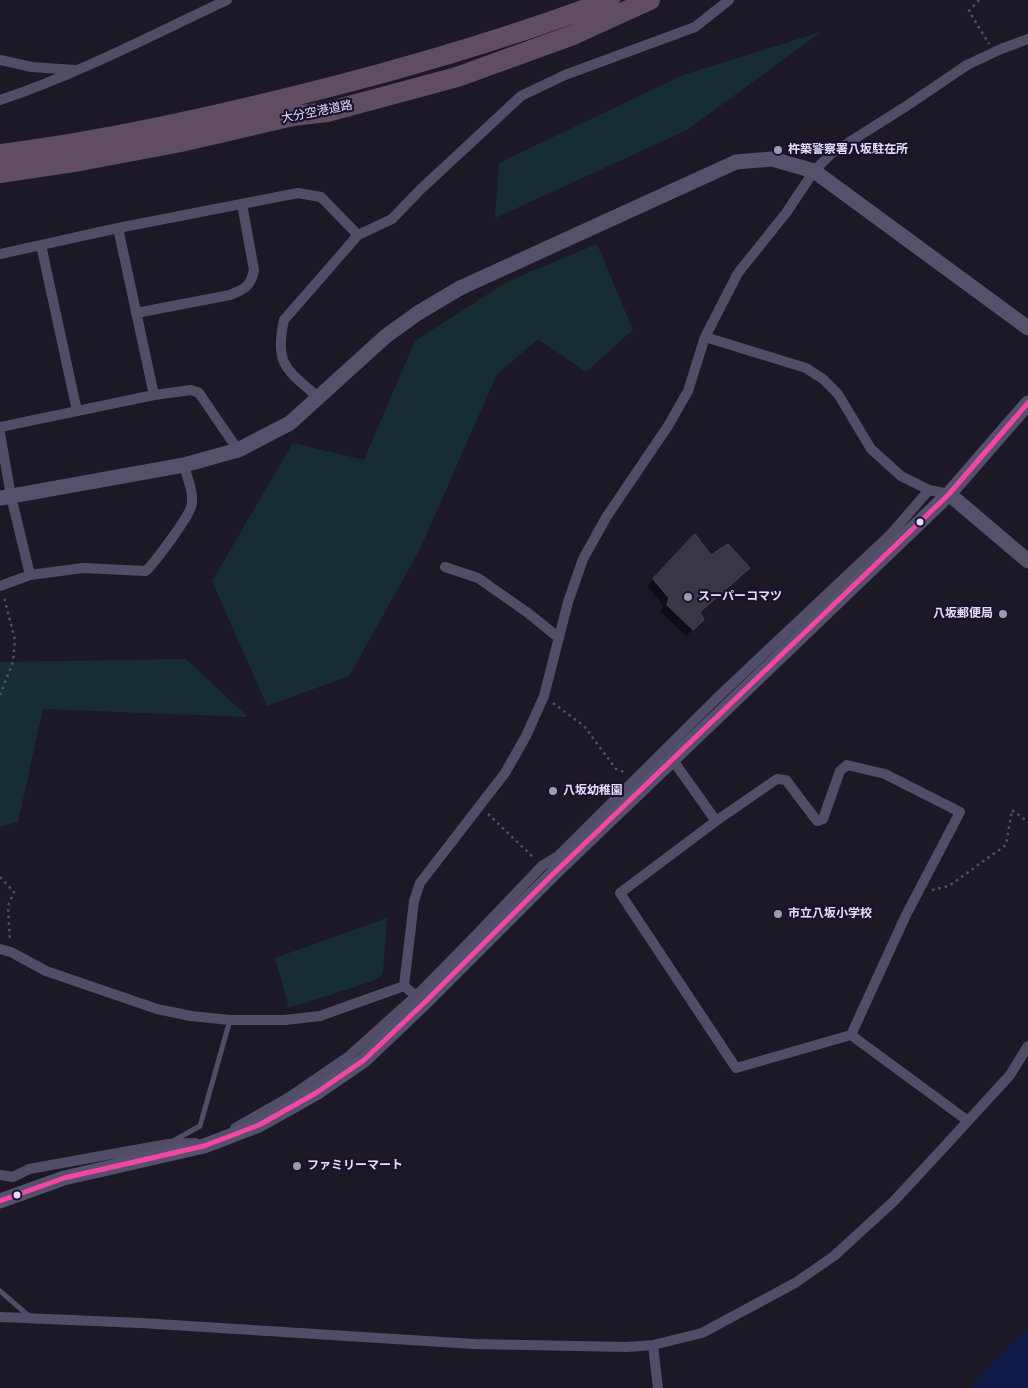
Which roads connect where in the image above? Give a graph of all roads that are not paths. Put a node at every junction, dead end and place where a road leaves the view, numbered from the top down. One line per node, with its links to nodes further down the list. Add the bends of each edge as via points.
1 (226, 0): 7 (street)
2 (610, 0): 9 (highway, 大分空港道路, via 413,66 300,95 160,128)
3 (650, 0): 11 (highway, 大分空港道路, via 572,35 457,77 327,112 80,161)
4 (729, 0): 14 (street, via 695,27 565,75 521,96 392,220)
5 (1028, 40): 10 (street, via 967,65 832,153)
6 (0, 60): 7 (street)
7 (78, 70): 8 (street)
8 (0, 100)
9 (0, 154)
10 (814, 171): 18 (main road); 19 (street, via 786,213 738,273); 21 (main road, via 772,159 736,162 460,288 386,336)
11 (0, 173)
12 (242, 204): 13 (street); 14 (street, via 298,193 321,197); 17 (street, via 254,270 252,280 244,289 230,295)
13 (118, 228): 15 (street); 17 (street)
14 (358, 235): 21 (street, via 284,320 281,357 288,370)
15 (41, 245): 16 (street); 23 (street)
16 (0, 254)
17 (136, 313): 20 (street)
18 (1028, 328)
19 (705, 338): 28 (street, via 806,368 838,394 871,449 902,476); 35 (street, via 688,391 583,559)
20 (154, 395): 23 (street); 26 (street, via 191,390 199,393)
21 (318, 398): 26 (main road, via 290,423)
22 (1028, 403): 29 (main road)
23 (77, 411): 24 (street)
24 (0, 427)
25 (0, 433): 30 (street)
26 (238, 450): 27 (main road)
27 (184, 465): 30 (main road); 33 (street, via 192,496 191,509 146,571 83,568)
28 (928, 490): 29 (street); 40 (street, via 890,535 717,698 558,856 542,866)
29 (949, 494): 31 (main road); 36 (main road)
30 (5, 497): 33 (street)
31 (1028, 561)
32 (445, 567): 35 (street, via 478,578)
33 (30, 575): 34 (street)
34 (0, 586)
35 (559, 638): 39 (street, via 544,696 526,736 505,773 420,883 414,901)
36 (672, 759): 37 (street); 40 (main road)
37 (716, 821): 42 (street, via 620,893 736,1068); 42 (street, via 777,779 786,780 817,821 823,819 840,771 846,765 885,774 960,812 906,914)
38 (0, 949): 41 (street, via 46,971 158,1009)
39 (404, 986): 40 (street); 41 (street, via 320,1016)
40 (421, 998): 45 (street, via 348,1057 236,1128 197,1142); 47 (main road, via 364,1060 316,1093 259,1125 204,1146 64,1178)
41 (230, 1020): 45 (lane, via 200,1126)
42 (851, 1035): 44 (street)
43 (1028, 1046): 44 (street, via 1010,1075)
44 (968, 1121): 51 (street, via 894,1201 834,1256 795,1283 702,1333)
45 (168, 1144): 46 (street, via 29,1169 13,1177)
46 (0, 1175)
47 (0, 1201)
48 (0, 1292): 50 (lane)
49 (0, 1317): 50 (street)
50 (32, 1319): 51 (street, via 474,1344)
51 (653, 1345): 52 (street)
52 (658, 1388)

